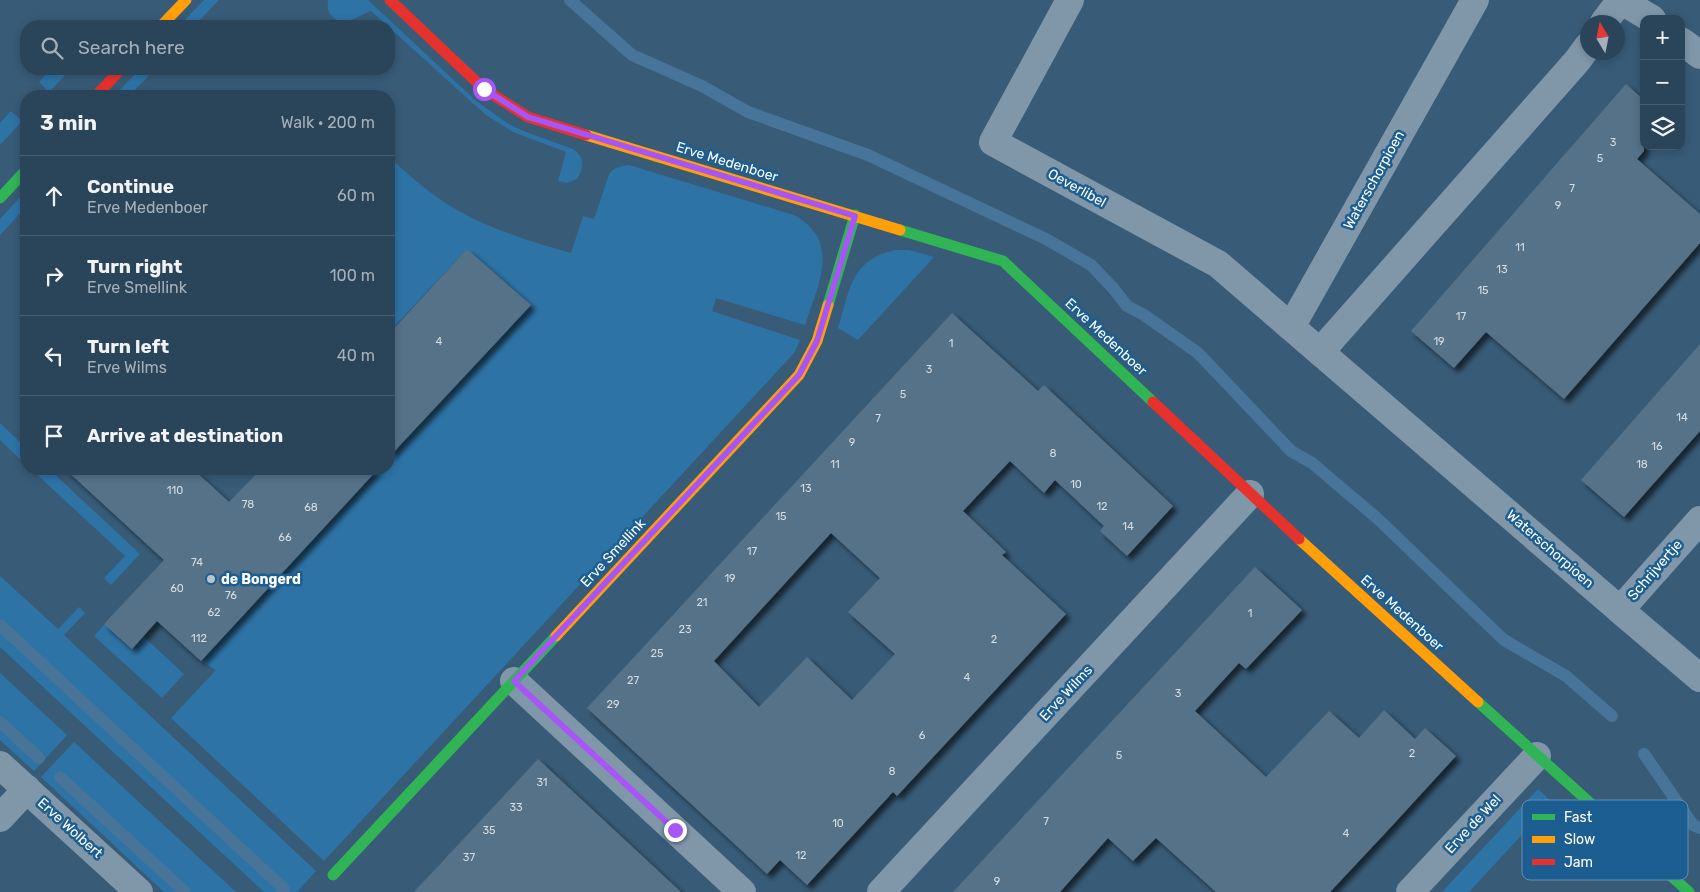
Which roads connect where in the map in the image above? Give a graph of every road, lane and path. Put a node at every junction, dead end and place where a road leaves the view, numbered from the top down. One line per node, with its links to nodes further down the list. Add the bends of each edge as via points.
1 (186, 0): 8 (street)
2 (390, 0): 16 (street, Erve Medenboer, via 484,89 528,117)
3 (1070, 0): 17 (street, Oeverlibel, via 993,142 1218,264)
4 (1475, 0): 17 (street, Waterschorpioen)
5 (1620, 0): 6 (street); 7 (street)
6 (1609, 15)
7 (1645, 15)
8 (167, 20)
9 (1685, 44): 10 (street)
10 (1700, 55)
11 (1580, 57): 18 (street)
12 (115, 75): 13 (street)
13 (102, 90)
14 (20, 176): 15 (street)
15 (0, 198)
16 (855, 216): 19 (street, Erve Medenboer, via 1003,261); 23 (street, Erve Smellink, via 817,341 799,375)
17 (1291, 327): 18 (street, Waterschorpioen)
18 (1320, 352): 21 (street, Waterschorpioen)
19 (1250, 494): 24 (street, Erve Medenboer); 33 (street, Erve Wilms)
20 (1700, 520): 21 (street, Schrijvertje)
21 (1620, 610): 22 (street, Schrijvertje)
22 (1700, 678)
23 (514, 681): 29 (street, Erve Smellink); 32 (street)
24 (1537, 756): 27 (street, Erve Medenboer); 34 (street, Erve de Wel)
25 (0, 765): 26 (street, Erve Wolbert)
26 (27, 789): 28 (street); 31 (street, Erve Wolbert)
27 (1587, 800)
28 (0, 818)
29 (333, 875)
30 (1676, 880): 35 (street, Erve Medenboer)
31 (140, 892)
32 (742, 892)
33 (881, 892)
34 (1410, 892)
35 (1689, 892)

